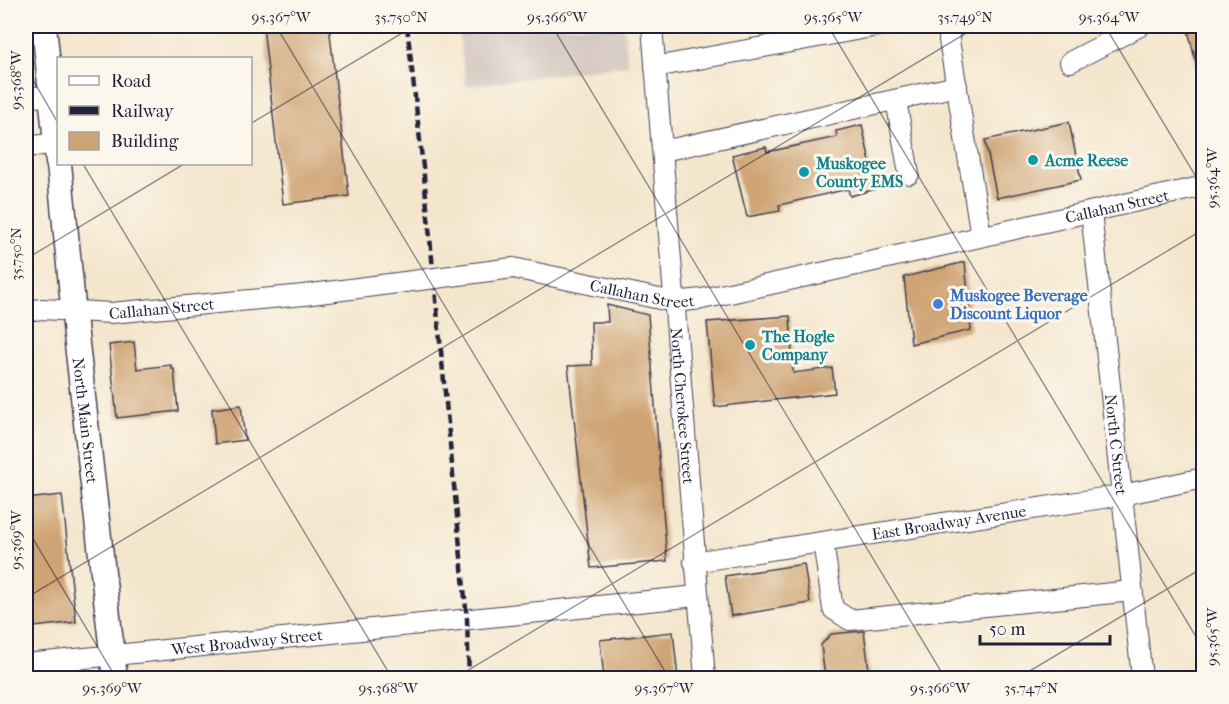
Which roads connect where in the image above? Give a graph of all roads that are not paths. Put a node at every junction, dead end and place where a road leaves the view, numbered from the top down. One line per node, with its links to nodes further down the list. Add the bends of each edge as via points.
1 (45, 26): 9 (main road, North Main Street)
2 (652, 26): 7 (street, North Cherokee Street)
3 (877, 26): 7 (street)
4 (950, 26): 8 (street)
5 (1140, 26): 6 (street)
6 (1070, 62)
7 (655, 67): 14 (street, North Cherokee Street)
8 (957, 87): 11 (street); 20 (street)
9 (52, 95): 10 (street); 12 (main road, North Main Street)
10 (26, 98)
11 (896, 100): 14 (street); 17 (street)
12 (57, 146)
13 (26, 147): 15 (street)
14 (663, 151): 21 (street, North Cherokee Street)
15 (57, 156)
16 (59, 165): 23 (main road, North Main Street)
17 (909, 174)
18 (1203, 186): 19 (street, Callahan Street)
19 (1090, 212): 20 (street, Callahan Street); 25 (street, North C Street)
20 (981, 236): 21 (street, Callahan Street)
21 (674, 302): 23 (street, Callahan Street, bridge, via 513,268 304,295 111,313); 27 (street, North Cherokee Street)
22 (26, 311): 23 (street, Callahan Street)
23 (74, 311): 30 (main road, North Main Street)
24 (1203, 478): 25 (street, East Broadway Avenue)
25 (1122, 495): 26 (street, East Broadway Avenue); 28 (street, North C Street)
26 (823, 542): 27 (street, East Broadway Avenue); 28 (street, via 833,609 850,620)
27 (694, 562): 29 (street, North Cherokee Street)
28 (1132, 591): 34 (street, North C Street)
29 (697, 596): 30 (street, West Broadway Street); 33 (street, North Cherokee Street)
30 (113, 654): 31 (street, West Broadway Street); 32 (main road, North Main Street)
31 (26, 664)
32 (116, 678)
33 (705, 678)
34 (1142, 678)

